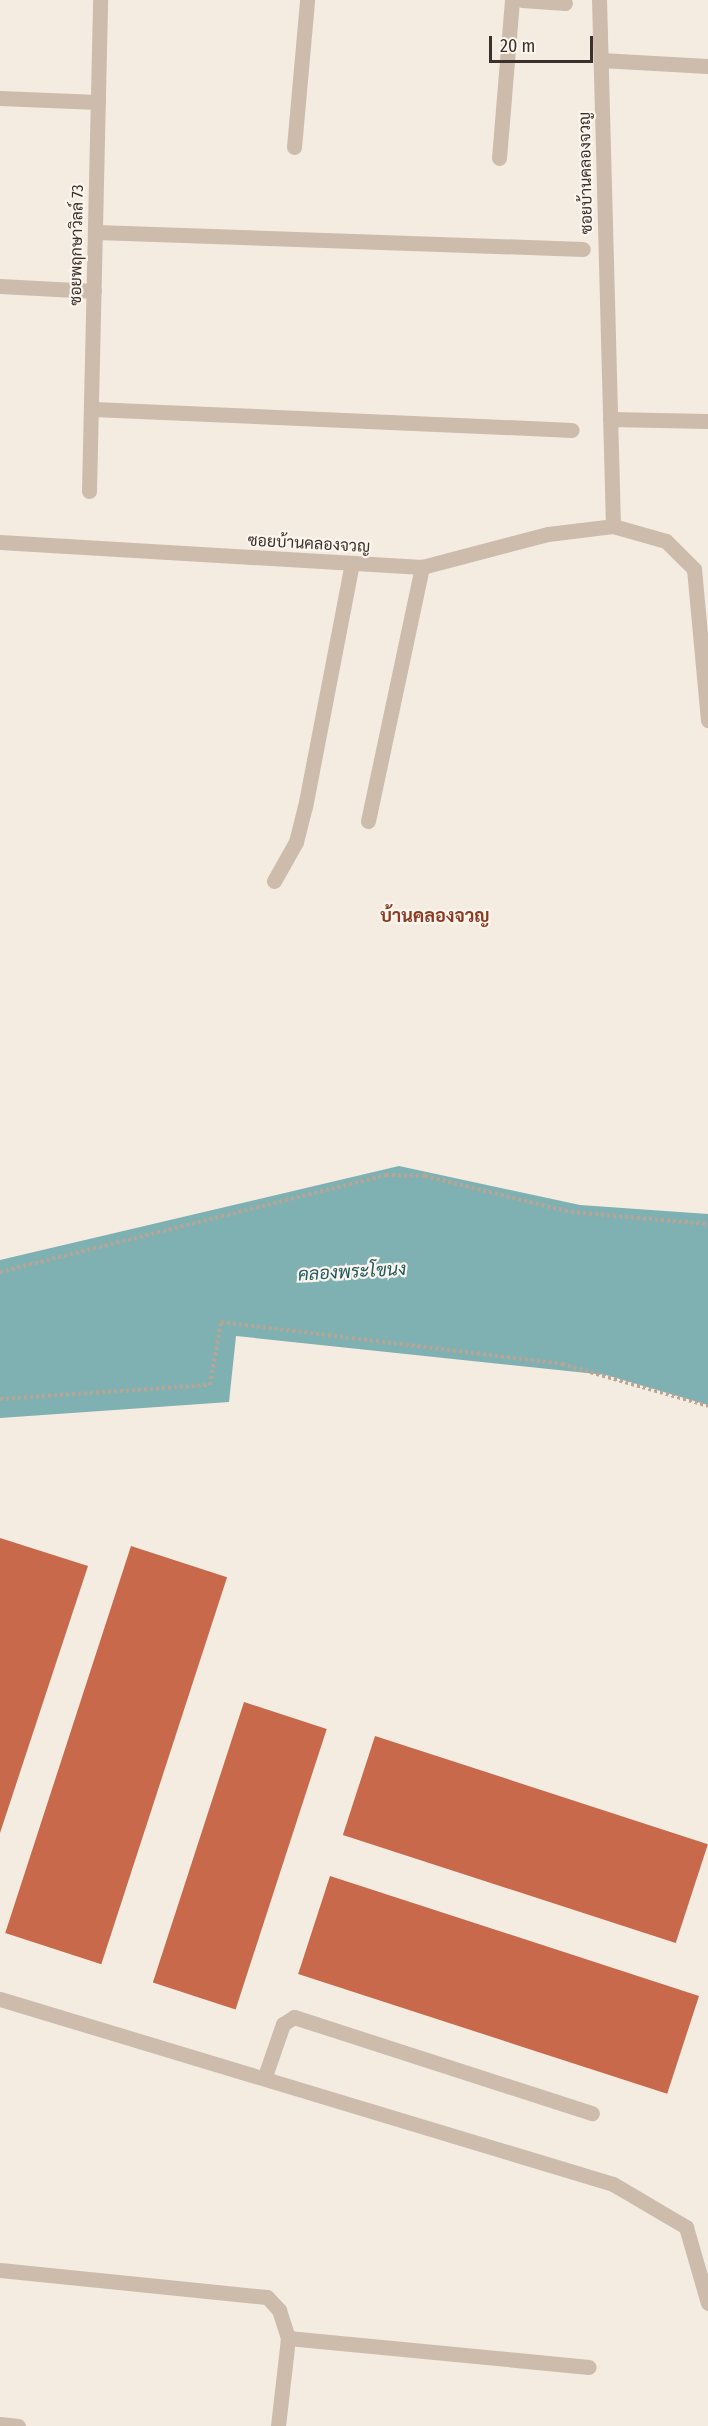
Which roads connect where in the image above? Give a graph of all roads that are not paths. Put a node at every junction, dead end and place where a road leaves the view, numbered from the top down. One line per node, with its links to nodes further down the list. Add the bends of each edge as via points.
1 (100, 0): 10 (street, ซอยพฤกษาวิลล์ 73)
2 (307, 0): 11 (street)
3 (512, 0): 12 (street)
4 (522, 0): 6 (street)
5 (599, 0): 7 (street, ซอยบ้านคลองจวญ)
6 (565, 3)
7 (601, 60): 8 (street); 18 (street, ซอยบ้านคลองจวญ)
8 (708, 66)
9 (0, 98): 10 (street)
10 (98, 102): 13 (street, ซอยพฤกษาวิลล์ 73)
11 (294, 147)
12 (499, 159)
13 (96, 232): 14 (street); 16 (street, ซอยพฤกษาวิลล์ 73)
14 (583, 249)
15 (0, 286): 16 (street)
16 (94, 291): 17 (street, ซอยพฤกษาวิลล์ 73)
17 (93, 409): 20 (street); 21 (street, ซอยพฤกษาวิลล์ 73)
18 (610, 419): 19 (street); 22 (street, ซอยบ้านคลองจวญ)
19 (708, 421)
20 (572, 430)
21 (89, 491)
22 (613, 526): 25 (street, ซอยบ้านคลองจวญ, via 548,534); 26 (street, ซอยบ้านคลองจวญ, via 666,541 694,569)
23 (0, 542): 24 (street, ซอยบ้านคลองจวญ)
24 (352, 564): 25 (street, ซอยบ้านคลองจวญ); 28 (street, via 305,807 296,842)
25 (422, 567): 27 (street)
26 (708, 720)
27 (368, 821)
28 (274, 881)
29 (0, 1998): 30 (street)
30 (265, 2076): 31 (street, via 283,2024 294,2017); 33 (street, via 614,2184 686,2227)
31 (592, 2113)
32 (0, 2270): 34 (street, via 267,2297 279,2310)
33 (708, 2303)
34 (288, 2338): 35 (street); 38 (street)
35 (589, 2367)
36 (0, 2424): 37 (street)
37 (18, 2426)
38 (278, 2426)

